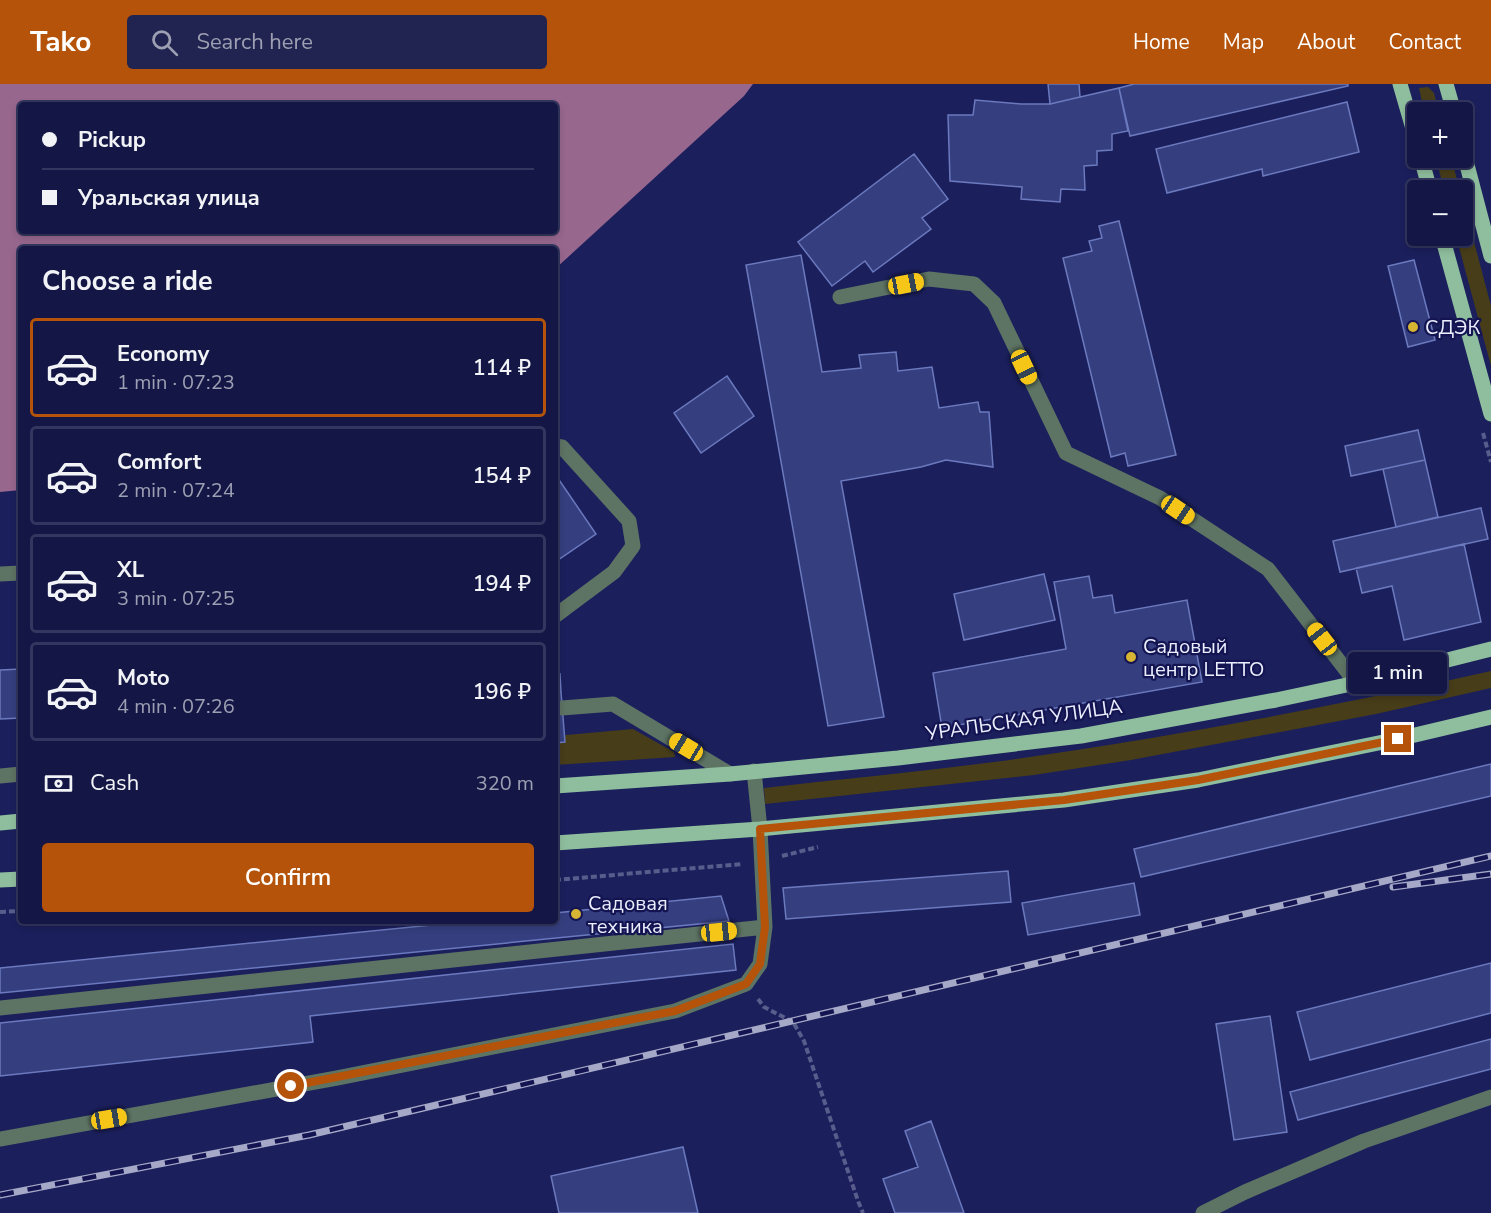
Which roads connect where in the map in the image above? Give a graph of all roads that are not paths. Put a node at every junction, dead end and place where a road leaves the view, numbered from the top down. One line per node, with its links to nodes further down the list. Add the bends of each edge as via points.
1 (1400, 84): 4 (main road)
2 (1446, 84): 3 (main road)
3 (1451, 102)
4 (1407, 108)
5 (1468, 168): 7 (main road)
6 (1445, 246): 9 (main road)
7 (1491, 256)
8 (840, 297): 15 (street, via 929,279 974,284 994,303 1066,453 1160,498 1268,569)
9 (1491, 414)
10 (558, 446): 13 (street, via 629,521 633,546 614,572)
11 (18, 573): 12 (street)
12 (0, 574)
13 (558, 614)
14 (1491, 650): 15 (main road, УРАЛЬСКАЯ УЛИЦА)
15 (1356, 683): 18 (main road, УРАЛЬСКАЯ УЛИЦА, via 1082,736)
16 (562, 708): 20 (street, via 613,704)
17 (1491, 717): 25 (main road, via 1198,780 1064,800)
18 (754, 771): 20 (main road, УРАЛЬСКАЯ УЛИЦА); 25 (street)
19 (18, 774): 21 (street)
20 (730, 774): 22 (main road, УРАЛЬСКАЯ УЛИЦА)
21 (0, 776)
22 (558, 786)
23 (18, 821): 24 (main road)
24 (0, 823)
25 (760, 829): 26 (main road); 29 (street)
26 (558, 843)
27 (18, 879): 28 (main road)
28 (0, 880)
29 (765, 927): 30 (street); 32 (street, via 760,964 746,984 675,1011)
30 (0, 1008)
31 (1491, 1098): 33 (street, via 1364,1141)
32 (0, 1139)
33 (1203, 1213)

